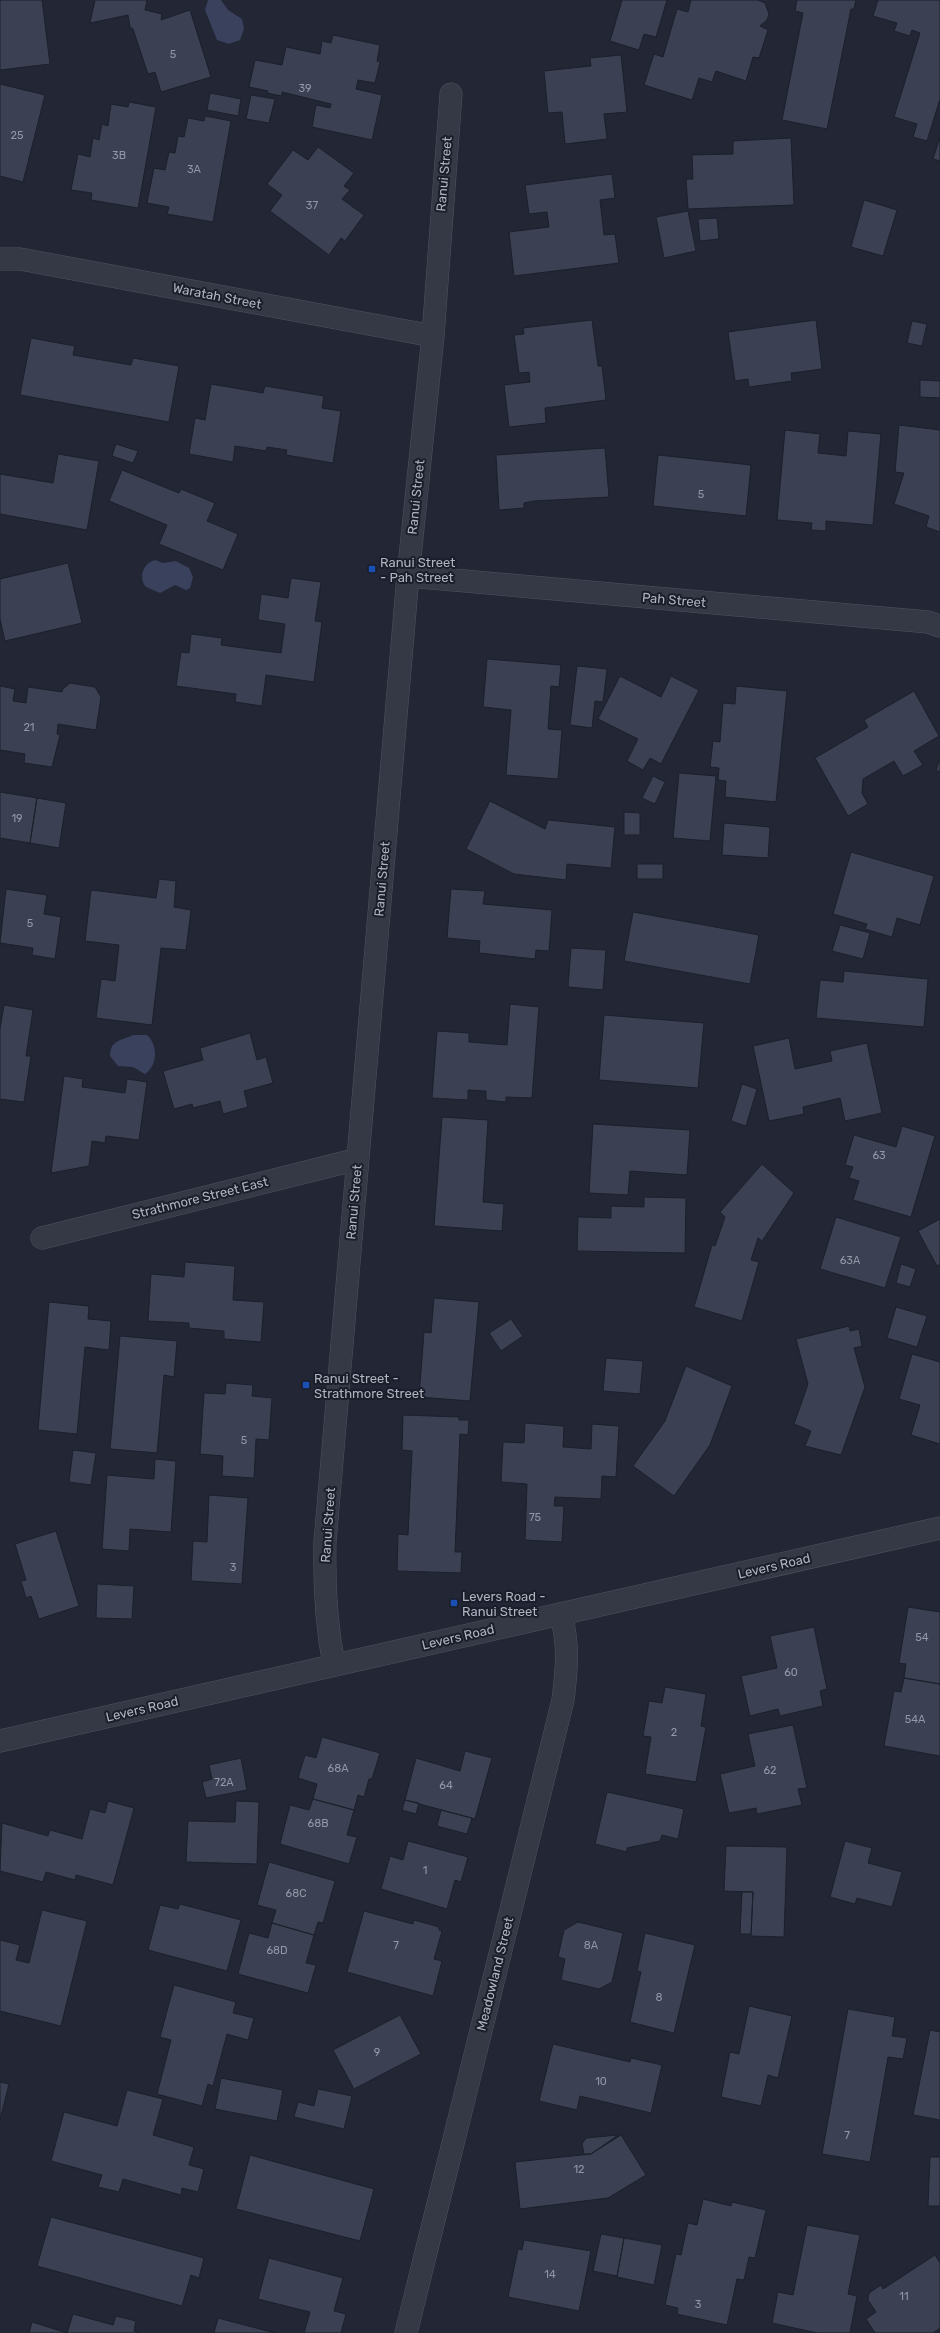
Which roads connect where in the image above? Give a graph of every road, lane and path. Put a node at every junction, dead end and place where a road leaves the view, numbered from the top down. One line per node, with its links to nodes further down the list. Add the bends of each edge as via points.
1 (451, 94): 3 (street, Ranui Street)
2 (0, 260): 3 (street, Waratah Street, via 20,260)
3 (433, 336): 4 (street, Ranui Street)
4 (408, 576): 5 (street, Pah Street, via 928,622); 6 (street, Ranui Street)
5 (940, 626)
6 (358, 1159): 7 (street, Strathmore Street East); 10 (street, Ranui Street, via 325,1542 324,1592 328,1639)
7 (42, 1238)
8 (940, 1528): 9 (street, Levers Road)
9 (561, 1614): 10 (street, Levers Road); 12 (street, Meadowland Street, via 567,1640 567,1671 563,1700)
10 (334, 1665): 11 (street, Levers Road)
11 (0, 1741)
12 (406, 2333)

